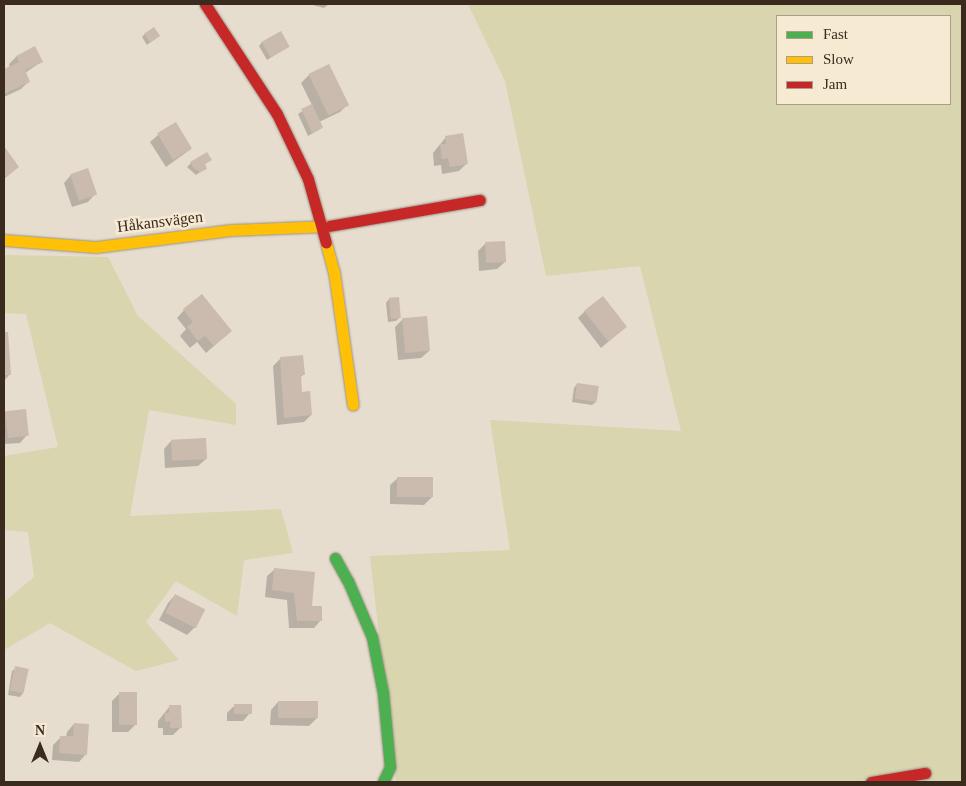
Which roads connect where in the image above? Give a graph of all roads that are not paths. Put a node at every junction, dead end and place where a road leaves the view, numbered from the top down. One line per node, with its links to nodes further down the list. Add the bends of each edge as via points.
1 (205, 4): 3 (street, via 277,114 308,179)
2 (480, 200): 3 (street, Håkansvägen)
3 (321, 227): 4 (street, Håkansvägen, via 231,230 96,247); 5 (street, via 334,272)
4 (4, 240)
5 (353, 405)
6 (335, 558): 8 (street, via 372,638 383,693 390,767)
7 (924, 773): 9 (street)
8 (383, 782)
9 (871, 782)

